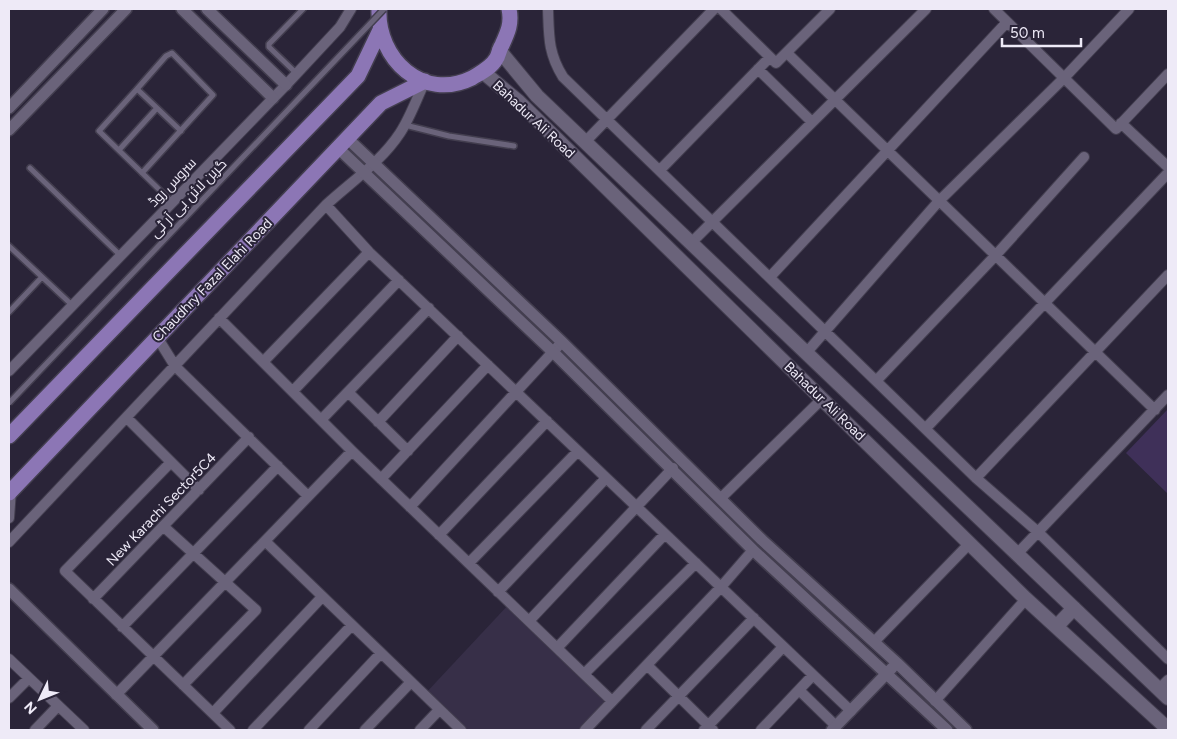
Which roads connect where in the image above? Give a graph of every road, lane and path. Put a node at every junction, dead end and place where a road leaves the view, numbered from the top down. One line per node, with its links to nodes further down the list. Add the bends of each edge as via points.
1 (103, 9): 32 (street)
2 (126, 9): 38 (street)
3 (182, 9): 30 (street)
4 (207, 9): 28 (street)
5 (303, 9): 24 (lane, via 269,44)
6 (351, 9): 24 (street, سروس روڈ, via 340,27)
7 (379, 9): 18 (main road)
8 (384, 9): 88 (lane, گرین لائن بی آر ٹی, bridge)
9 (509, 9): 19 (main road, via 510,28)
10 (548, 9): 34 (street, via 553,62 563,77)
11 (714, 9): 34 (street)
12 (830, 9): 20 (street)
13 (926, 9): 31 (street)
14 (994, 9): 17 (street)
15 (1130, 9): 26 (street)
16 (728, 11): 21 (street)
17 (1007, 22): 26 (street); 44 (street)
18 (380, 30): 27 (main road, via 385,47 395,62 409,74); 95 (main road, via 358,76)
19 (499, 50): 23 (main road, via 496,60); 40 (main road, Bahadur Ali Road, via 537,96)
20 (787, 53): 21 (street, via 776,63); 31 (street)
21 (770, 57): 22 (street)
22 (758, 69): 35 (street); 49 (street)
23 (483, 72): 27 (main road, via 465,81 445,84); 87 (main road, Bahadur Ali Road, via 519,102)
24 (296, 74): 28 (street, سروس روڈ)
25 (1168, 74): 36 (street)
26 (1064, 78): 36 (street, via 1116,129); 54 (street)
27 (425, 81): 37 (street); 41 (main road, Chaudhry Fazal Elahi Road, via 381,103)
28 (286, 85): 30 (street, سروس روڈ)
29 (137, 89): 33 (lane); 39 (lane, via 172,53 213,95); 43 (lane, via 99,130)
30 (274, 98): 53 (street, سروس روڈ)
31 (834, 100): 35 (street); 44 (street)
32 (9, 108)
33 (157, 108): 39 (lane); 43 (lane)
34 (608, 119): 40 (street); 49 (street)
35 (812, 122): 56 (street)
36 (1121, 123): 47 (street)
37 (404, 125): 42 (lane); 46 (street)
38 (9, 130)
39 (181, 131): 51 (lane)
40 (586, 141): 57 (main road, Bahadur Ali Road)
41 (342, 143): 46 (street); 50 (street); 73 (main road, Chaudhry Fazal Elahi Road)
42 (514, 146)
43 (119, 150): 51 (lane)
44 (888, 152): 54 (street); 64 (street)
45 (1084, 158): 61 (street)
46 (375, 164): 50 (street); 74 (street)
47 (1168, 167)
48 (30, 168): 60 (lane)
49 (660, 170): 56 (street)
50 (362, 172): 55 (street); 75 (street)
51 (142, 173): 53 (lane)
52 (1168, 173): 66 (street)
53 (172, 202): 60 (street, سروس روڈ)
54 (938, 202): 61 (street); 71 (street)
55 (326, 205): 59 (street); 70 (street)
56 (714, 223): 57 (street); 64 (street)
57 (692, 242): 76 (main road, Bahadur Ali Road)
58 (9, 246): 63 (lane)
59 (369, 252): 65 (street); 78 (street)
60 (120, 255): 67 (street, سروس روڈ)
61 (995, 256): 66 (street); 82 (street)
62 (1168, 275): 77 (street)
63 (42, 277): 67 (lane); 69 (lane)
64 (770, 277): 71 (street)
65 (399, 280): 68 (street); 83 (street)
66 (1044, 304): 77 (street); 94 (street)
67 (72, 305): 81 (street, سروس روڈ)
68 (429, 308): 72 (street); 84 (street)
69 (9, 312)
70 (219, 318): 78 (street); 80 (street)
71 (826, 331): 76 (street); 82 (street)
72 (458, 336): 79 (street); 93 (street)
73 (157, 337): 80 (street); 107 (main road, Chaudhry Fazal Elahi Road)
74 (562, 342): 75 (street); 109 (street)
75 (553, 352): 85 (street); 102 (street)
76 (807, 352): 122 (main road, Bahadur Ali Road)
77 (1095, 352): 89 (street); 104 (street)
78 (263, 362): 83 (street)
79 (488, 365): 85 (street); 98 (street)
80 (176, 366): 90 (street); 96 (street)
81 (9, 372)
82 (877, 380): 94 (street)
83 (293, 392): 91 (street)
84 (348, 392): 91 (street); 93 (street)
85 (517, 393): 92 (street); 111 (street)
86 (1168, 395): 89 (street)
87 (822, 399): 109 (street); 119 (main road, Bahadur Ali Road)
88 (9, 403)
89 (1154, 410): 114 (street)
90 (126, 418): 100 (street); 117 (street)
91 (321, 420): 97 (street)
92 (546, 421): 99 (street); 116 (street)
93 (378, 422): 98 (street)
94 (926, 428): 104 (street)
95 (9, 436)
96 (249, 437): 101 (street); 106 (street, New Karachi Sector5C4)
97 (352, 451): 105 (street); 108 (street)
98 (408, 451): 105 (street)
99 (578, 451): 103 (street); 123 (street)
100 (170, 462): 106 (street); 130 (street, via 64,571)
101 (278, 466): 108 (street); 121 (street)
102 (672, 468): 110 (street); 120 (street)
103 (606, 478): 110 (street); 128 (street)
104 (976, 478): 114 (street)
105 (381, 479): 111 (street)
106 (198, 490): 113 (street, New Karachi Sector5C4)
107 (10, 492): 112 (street)
108 (308, 496): 118 (street)
109 (721, 498): 138 (street)
110 (636, 506): 115 (street); 134 (street)
111 (410, 507): 116 (street)
112 (9, 518)
113 (163, 526): 121 (street); 130 (street, New Karachi Sector5C4)
114 (1038, 532): 122 (street); 144 (street)
115 (666, 534): 124 (street); 140 (street)
116 (439, 535): 123 (street)
117 (9, 542)
118 (264, 542): 125 (street); 129 (street)
119 (970, 543): 131 (main road, Bahadur Ali Road); 138 (street)
120 (753, 550): 126 (street); 147 (street)
121 (195, 552): 125 (street); 137 (street)
122 (1017, 554): 132 (main road, Bahadur Ali Road)
123 (469, 563): 128 (street)
124 (696, 563): 126 (street); 148 (street)
125 (226, 581): 142 (street); 152 (street, via 256,610)
126 (721, 587): 133 (street); 146 (street)
127 (9, 589): 155 (street)
128 (498, 592): 134 (street)
129 (322, 597): 135 (street); 163 (street)
130 (93, 599): 137 (street)
131 (1026, 599): 136 (main road, Bahadur Ali Road); 159 (street)
132 (1074, 608): 136 (main road); 153 (main road, Bahadur Ali Road)
133 (754, 618): 139 (street); 156 (street)
134 (529, 621): 140 (street)
135 (352, 625): 141 (street); 171 (street)
136 (1057, 626): 166 (main road, Bahadur Ali Road)
137 (122, 627): 142 (street)
138 (874, 642): 145 (street)
139 (783, 647): 149 (street); 165 (street)
140 (558, 648): 148 (street)
141 (381, 653): 151 (street); 172 (street)
142 (153, 656): 152 (street); 155 (street)
143 (9, 659): 150 (street)
144 (1168, 659)
145 (897, 664): 147 (street); 159 (street)
146 (647, 665): 156 (street); 158 (street)
147 (887, 672): 162 (street); 179 (street)
148 (584, 674): 158 (street)
149 (813, 675): 154 (street); 162 (street)
150 (28, 678): 157 (street); 160 (street)
151 (411, 682): 161 (street); 173 (street)
152 (183, 685): 163 (street)
153 (1165, 689)
154 (799, 690): 164 (street); 178 (street)
155 (116, 695): 169 (street)
156 (678, 696): 165 (street); 177 (street)
157 (9, 698)
158 (612, 701): 176 (street)
159 (935, 701): 180 (street)
160 (58, 706): 167 (street); 168 (street)
161 (440, 710): 174 (street); 175 (street)
162 (851, 711): 164 (street)
163 (213, 713): 170 (street)
164 (834, 728)
165 (709, 729)
166 (1168, 729)
167 (35, 730)
168 (84, 730)
169 (153, 730)
170 (230, 730)
171 (253, 730)
172 (308, 730)
173 (365, 730)
174 (420, 730)
175 (461, 730)
176 (585, 730)
177 (646, 730)
178 (761, 730)
179 (947, 730)
180 (966, 730)

